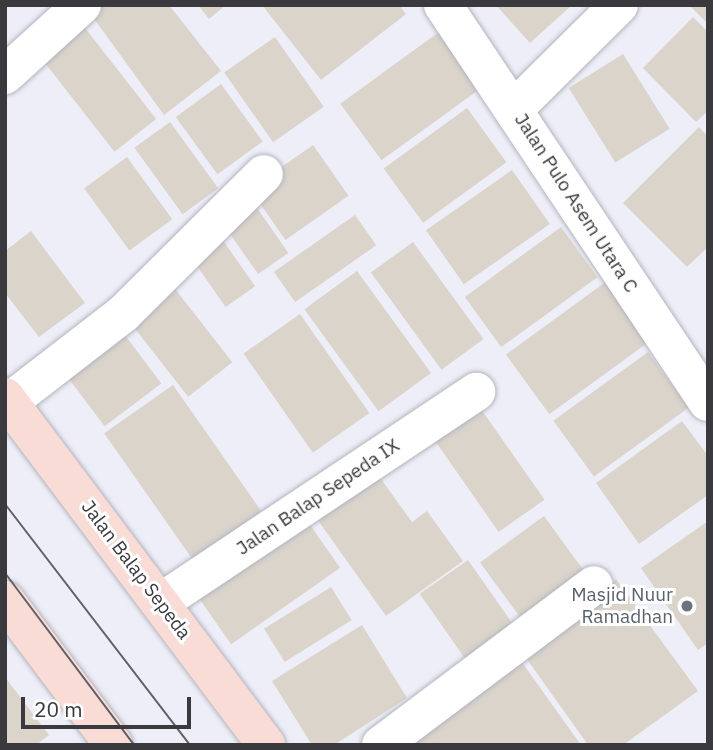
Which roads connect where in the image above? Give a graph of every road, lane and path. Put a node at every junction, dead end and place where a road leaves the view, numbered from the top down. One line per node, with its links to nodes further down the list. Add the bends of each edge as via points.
1 (82, 5): 4 (street)
2 (443, 5): 5 (street, Jalan Pulo Asem Utara C)
3 (619, 5): 5 (street)
4 (5, 75)
5 (514, 108): 7 (street, Jalan Pulo Asem Utara C)
6 (264, 174): 9 (street, via 124,313)
7 (701, 375)
8 (476, 391): 11 (street, Jalan Balap Sepeda IX)
9 (7, 400): 11 (main road, Jalan Balap Sepeda)
10 (594, 585): 15 (street)
11 (160, 602): 14 (main road, Jalan Balap Sepeda)
12 (9, 611): 13 (main road)
13 (114, 745)
14 (266, 745)
15 (381, 745)

